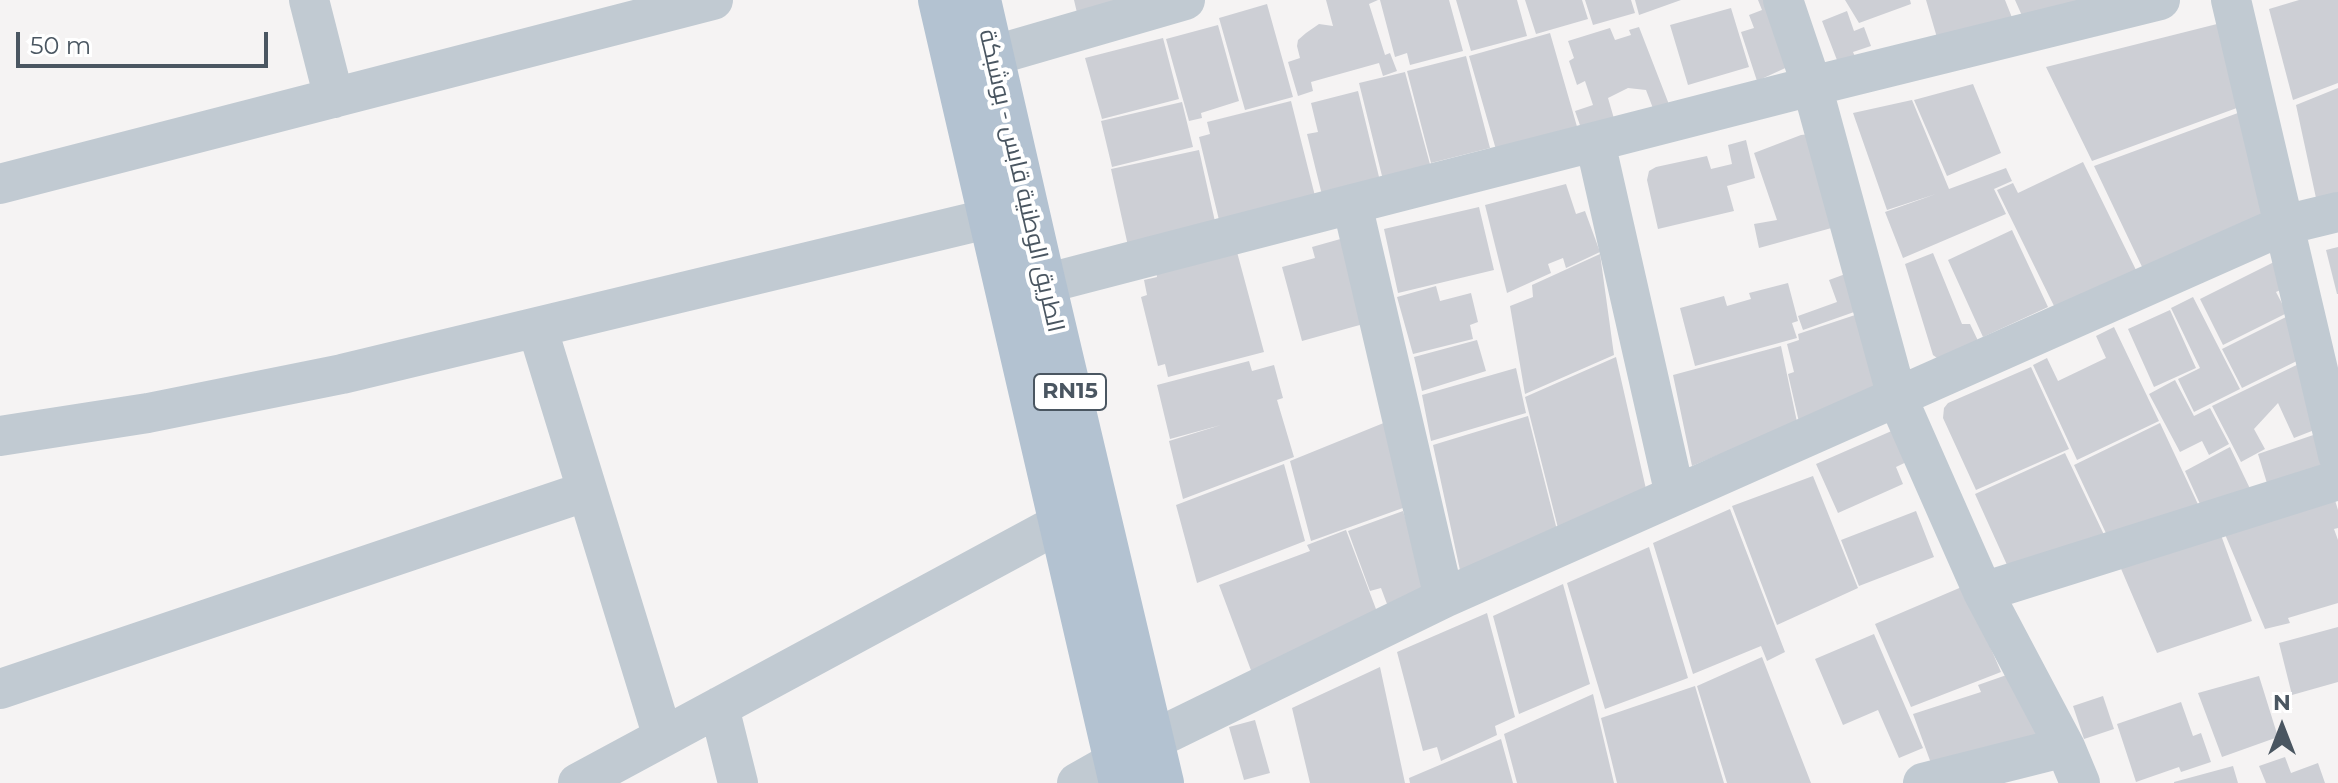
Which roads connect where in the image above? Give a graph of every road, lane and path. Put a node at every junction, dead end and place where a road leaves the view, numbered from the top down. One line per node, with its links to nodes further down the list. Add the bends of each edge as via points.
1 (309, 0): 12 (street)
2 (713, 0): 9 (street)
3 (940, 0): 17 (main road, الطريق الوطنية قابس - بوشبكة / RN15)
4 (979, 0): 10 (main road, الطريق الوطنية قابس - بوشبكة / RN15)
5 (1185, 0): 10 (street)
6 (1783, 0): 11 (street)
7 (2160, 0): 11 (street)
8 (2231, 0): 18 (street)
9 (580, 17): 12 (street)
10 (992, 56): 19 (main road, الطريق الوطنية قابس - بوشبكة / RN15)
11 (1812, 86): 13 (street); 21 (street)
12 (334, 98): 14 (street)
13 (1595, 142): 15 (street); 26 (street)
14 (0, 184)
15 (1352, 204): 19 (street); 29 (street)
16 (2338, 212): 18 (street)
17 (991, 218): 20 (street); 27 (main road, الطريق الوطنية قابس - بوشبكة / RN15)
18 (2284, 225): 21 (street); 23 (street)
19 (1044, 284): 34 (main road, الطريق الوطنية قابس - بوشبكة / RN15)
20 (537, 327): 22 (street, via 342,374); 25 (street)
21 (1897, 397): 26 (street); 28 (street)
22 (0, 436)
23 (2338, 455)
24 (2338, 480): 28 (street)
25 (587, 491): 30 (street); 32 (street)
26 (1675, 495): 29 (street)
27 (1062, 522): 31 (street); 34 (main road, الطريق الوطنية قابس - بوشبكة / RN15)
28 (1983, 592): 33 (street)
29 (1444, 598): 34 (street)
30 (0, 689)
31 (719, 707): 32 (street); 36 (street)
32 (663, 737): 35 (street)
33 (2065, 747): 39 (street); 40 (street)
34 (1130, 761): 37 (street); 38 (main road, الطريق الوطنية قابس - بوشبكة / RN15)
35 (578, 783)
36 (738, 783)
37 (1077, 783)
38 (1162, 783)
39 (1923, 783)
40 (2080, 783)

